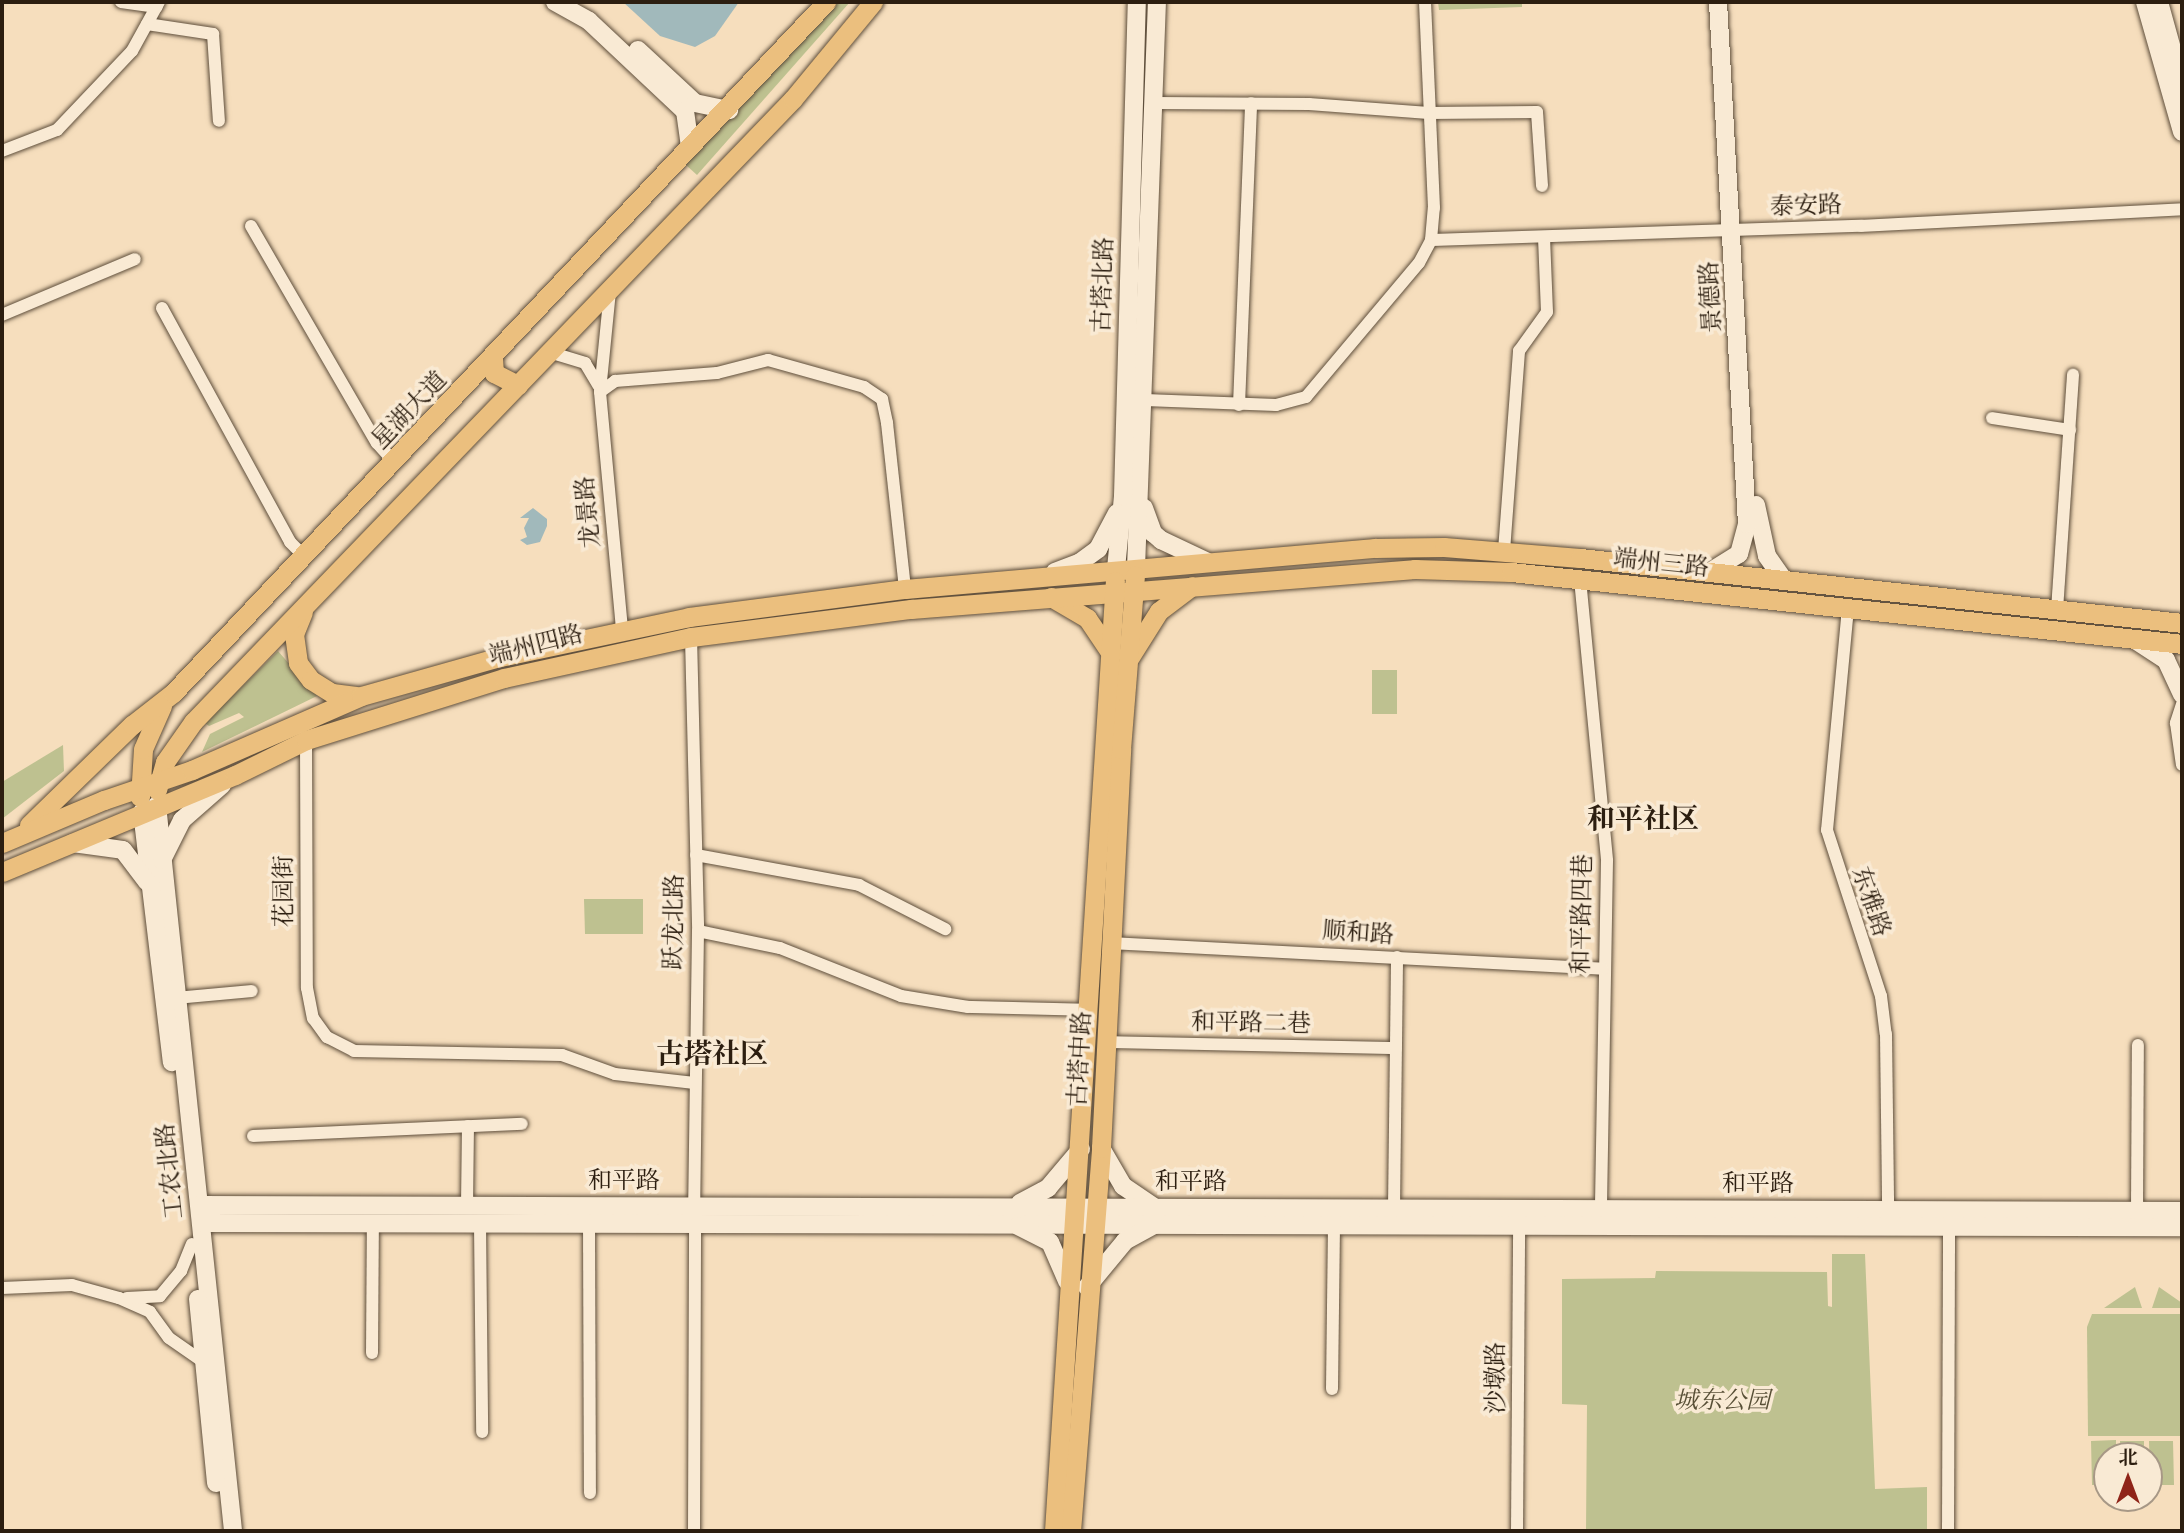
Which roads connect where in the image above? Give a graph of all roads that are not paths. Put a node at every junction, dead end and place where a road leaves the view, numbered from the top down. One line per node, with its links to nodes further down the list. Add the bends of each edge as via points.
1 (121, 2): 13 (street)
2 (555, 2): 22 (main road, via 589,21 685,111)
3 (580, 2): 18 (main road, via 695,103)
4 (826, 2): 18 (main road, 星湖大道)
5 (873, 2): 31 (main road, via 793,99)
6 (1137, 2): 44 (main road, 古塔北路)
7 (1157, 2): 16 (main road, 古塔北路)
8 (1425, 2): 19 (street)
9 (1718, 2): 27 (main road, 景德路)
10 (1726, 2): 27 (main road, 景德路)
11 (2146, 2): 21 (main road)
12 (2159, 2): 15 (main road)
13 (158, 4): 14 (street)
14 (147, 24): 20 (street, via 213,34); 23 (street, via 118,68 57,130)
15 (2182, 85)
16 (1155, 103): 17 (street); 39 (main road, 古塔北路)
17 (1251, 103): 19 (street); 40 (street)
18 (729, 110): 22 (main road, 星湖大道)
19 (1429, 113): 24 (street, via 1537,112); 29 (street, via 1434,208)
20 (219, 121)
21 (2182, 132)
22 (690, 148): 35 (main road, 星湖大道)
23 (2, 151)
24 (1542, 186)
25 (2182, 209): 27 (street, 泰安路)
26 (251, 226): 43 (street, via 377,443)
27 (1737, 230): 28 (street, 泰安路); 50 (main road, 景德路, via 1747,524 1739,554); 53 (main road, 景德路, via 1758,525 1767,556)
28 (1544, 237): 29 (street, 泰安路); 46 (street, via 1547,312 1519,351)
29 (1431, 240): 40 (street, via 1419,263 1317,387 1294,401)
30 (135, 259): 33 (street)
31 (612, 284): 34 (main road); 38 (street)
32 (162, 308): 47 (street, via 290,542)
33 (2, 315)
34 (550, 352): 37 (main road); 38 (street, via 585,363)
35 (493, 359): 37 (main road, via 494,373); 43 (main road, 星湖大道)
36 (2073, 375): 42 (street)
37 (518, 385): 57 (main road)
38 (600, 392): 55 (street, via 615,381 717,373 768,360 864,387 882,399 887,423); 65 (street, 龙景路)
39 (1145, 400): 40 (street); 45 (main road, 古塔北路)
40 (1239, 405)
41 (1992, 418): 42 (street)
42 (2070, 430): 61 (street)
43 (394, 463): 47 (main road, 星湖大道)
44 (1123, 496): 49 (main road, 古塔北路); 51 (main road, via 1098,549 1079,564)
45 (1142, 502): 48 (main road, via 1153,533 1172,547); 49 (main road, 古塔北路)
46 (1504, 551): 48 (main road, 端州三路, via 1375,548); 50 (main road, 端州三路)
47 (304, 556): 74 (main road, 星湖大道)
48 (1209, 562): 49 (main road, 端州三路)
49 (1126, 568): 51 (main road, 端州四路); 56 (main road)
50 (1710, 572): 53 (main road, 端州三路)
51 (1049, 575): 55 (main road, 端州四路)
52 (1580, 579): 54 (main road, 端州三路, via 1415,569); 60 (main road, 端州三路); 95 (street, 和平路四巷, via 1607,861)
53 (1784, 580): 62 (main road, 端州三路)
54 (1198, 583): 56 (main road, 端州三路); 70 (main road, via 1159,611)
55 (905, 589): 59 (main road, 端州四路)
56 (1124, 590): 58 (main road, 端州四路); 69 (main road, 古塔中路); 70 (main road, 古塔中路)
57 (312, 596): 72 (main road, via 294,634 298,663 311,680 332,693); 75 (main road)
58 (1050, 596): 63 (main road, 端州四路); 69 (main road, via 1087,618)
59 (828, 598): 63 (main road); 65 (main road, 端州四路)
60 (1848, 608): 62 (main road, 端州三路); 110 (street, 东雅路, via 1827,830 1881,996 1886,1034)
61 (2057, 610): 62 (main road, 端州三路); 64 (main road, 端州三路)
62 (2009, 614): 66 (main road, 端州三路)
63 (831, 620): 67 (main road, 端州四路)
64 (2182, 623)
65 (622, 629): 72 (main road, 端州四路)
66 (2122, 635): 68 (main road, 端州三路); 71 (main road, via 2166,660)
67 (691, 638): 77 (main road, 端州四路, via 505,678); 87 (street, 跃龙北路)
68 (2182, 644)
69 (1109, 651): 78 (main road, 古塔中路)
70 (1127, 661): 78 (main road, 古塔中路)
71 (2182, 694)
72 (361, 696): 76 (main road, 端州四路)
73 (2182, 704): 80 (street, via 2176,723)
74 (162, 707): 75 (main road, via 159,730 167,736); 82 (main road, via 146,737); 85 (main road, 星湖大道, via 132,725)
75 (185, 732): 82 (main road)
76 (259, 739): 79 (main road); 82 (main road, 端州四路)
77 (306, 740): 79 (main road, 端州四路); 102 (street, 花园街, via 307,988 313,1018 327,1037 354,1051 562,1055 615,1074)
78 (1112, 749): 93 (main road, 古塔中路); 98 (main road, 古塔中路)
79 (268, 758): 81 (main road, 端州四路)
80 (2182, 765)
81 (235, 775): 83 (main road, 端州四路); 88 (main road, via 191,809)
82 (148, 785): 83 (main road); 84 (main road, 端州四路)
83 (150, 809): 86 (main road, 端州四路); 88 (main road, 工农北路); 90 (main road, 工农北路)
84 (56, 819): 85 (main road, 端州四路); 86 (main road)
85 (8, 840)
86 (68, 843): 89 (main road, 端州四路); 90 (main road, via 123,850 139,866)
87 (696, 855): 91 (street, via 859,885); 92 (street, 跃龙北路)
88 (161, 863): 97 (main road, 工农北路)
89 (2, 872)
90 (150, 888): 125 (main road, 工农北路)
91 (945, 929)
92 (698, 931): 98 (street, via 780,948 867,986 920,1000 968,1007); 102 (street, 跃龙北路)
93 (1111, 943): 94 (street, 顺和路); 99 (main road, 古塔中路)
94 (1397, 957): 95 (street, 顺和路); 101 (street)
95 (1602, 969): 109 (street, 和平路四巷)
96 (252, 991): 97 (street)
97 (176, 998): 113 (main road, 工农北路)
98 (1088, 1010): 106 (main road, 古塔中路)
99 (1106, 1042): 101 (street, 和平路二巷); 106 (main road, 古塔中路)
100 (2138, 1045): 111 (street)
101 (1396, 1048): 108 (street)
102 (694, 1083): 116 (street, 跃龙北路)
103 (522, 1124): 104 (street)
104 (468, 1126): 105 (street); 107 (street)
105 (253, 1136)
106 (1091, 1149): 114 (main road, via 1048,1188); 115 (main road, 古塔中路); 117 (main road, via 1123,1186)
107 (467, 1206): 113 (main road, 和平路); 116 (main road, 和平路)
108 (1394, 1208): 109 (main road, 和平路); 117 (main road, 和平路)
109 (1601, 1209): 110 (main road, 和平路)
110 (1888, 1209): 118 (main road, 和平路)
111 (2137, 1211): 112 (main road, 和平路); 118 (main road, 和平路)
112 (2182, 1211)
113 (201, 1214): 119 (main road, 和平路); 137 (main road, 工农北路)
114 (1004, 1214): 115 (main road, 和平路); 116 (main road, 和平路); 126 (main road, via 1050,1242)
115 (1084, 1214): 117 (main road, 和平路); 126 (main road, 古塔中路); 127 (main road, 古塔中路)
116 (694, 1215): 121 (main road, 和平路); 138 (street, 跃龙北路)
117 (1157, 1215): 122 (main road, 和平路); 127 (main road, via 1125,1241)
118 (1949, 1218): 123 (main road, 和平路); 124 (main road, 和平路); 142 (street)
119 (373, 1224): 120 (main road, 和平路); 130 (street)
120 (480, 1224): 121 (main road, 和平路); 134 (street)
121 (589, 1224): 135 (street)
122 (1334, 1224): 123 (main road, 和平路); 133 (street)
123 (1519, 1225): 141 (street, 沙墩路)
124 (2182, 1227)
125 (192, 1244): 129 (street, via 181,1271 160,1296); 131 (main road, 工农北路)
126 (1068, 1281): 132 (main road, 古塔中路)
127 (1087, 1287): 132 (main road, 古塔中路)
128 (2, 1288): 129 (street, via 72,1285)
129 (119, 1298): 131 (street, via 150,1312 169,1338)
130 (372, 1353)
131 (202, 1361): 136 (main road, 工农北路)
132 (1072, 1361): 139 (main road, 古塔中路); 140 (main road, 古塔中路)
133 (1332, 1389)
134 (482, 1432)
135 (590, 1493)
136 (221, 1531)
137 (233, 1531)
138 (694, 1531)
139 (1054, 1531)
140 (1071, 1531)
141 (1517, 1531)
142 (1948, 1531)

